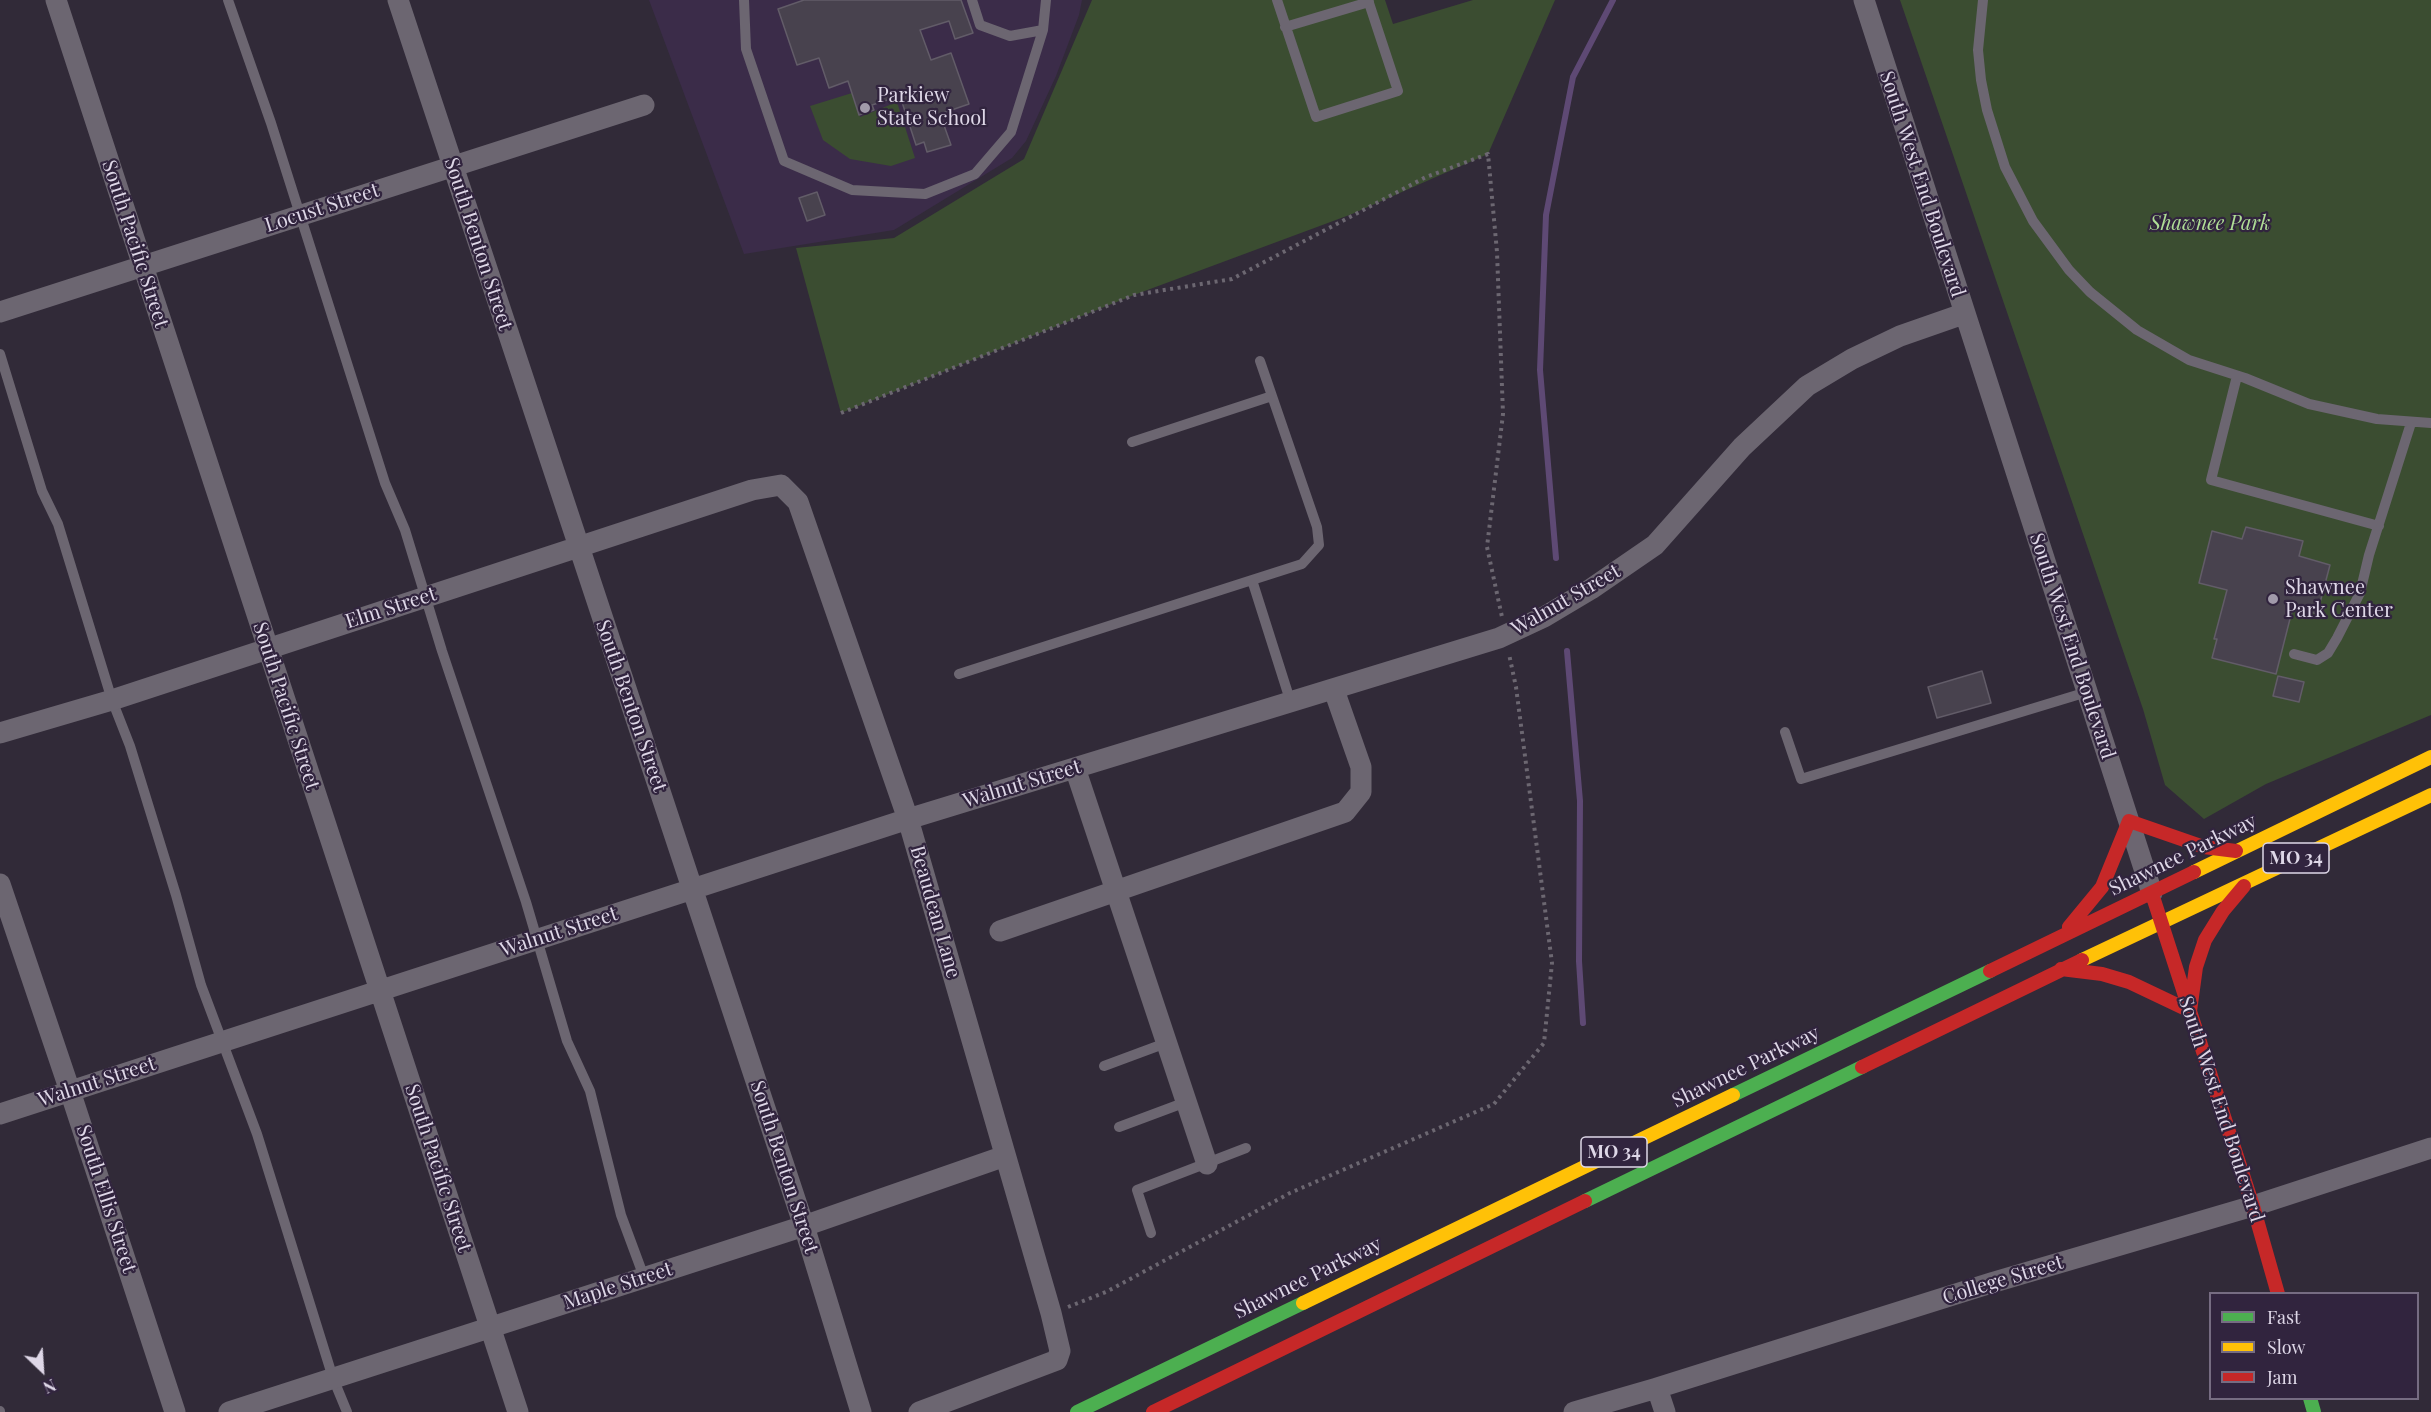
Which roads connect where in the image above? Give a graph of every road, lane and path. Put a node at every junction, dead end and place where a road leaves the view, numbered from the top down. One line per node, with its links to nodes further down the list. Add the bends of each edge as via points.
1 (56, 0): 16 (street, South Pacific Street)
2 (228, 0): 15 (lane)
3 (398, 0): 14 (street, South Benton Street)
4 (744, 0): 12 (lane, via 746,49 784,161 852,190 924,194 975,174 1011,132)
5 (972, 0): 12 (lane, via 980,25 1010,36)
6 (1046, 0): 12 (lane)
7 (1277, 0): 11 (lane)
8 (1864, 0): 18 (street, South West End Boulevard)
9 (1983, 0): 21 (lane, via 1978,50 1987,110 2005,168 2033,222 2069,270 2120,318 2189,360)
10 (1369, 1): 11 (lane); 11 (lane, via 1398,91 1316,117)
11 (1285, 27)
12 (1043, 30)
13 (644, 105): 14 (street, Locust Street)
14 (452, 166): 15 (street, Locust Street); 29 (street, South Benton Street)
15 (299, 215): 16 (street, Locust Street); 31 (lane)
16 (141, 266): 17 (street, Locust Street); 33 (street, South Pacific Street)
17 (0, 312)
18 (1964, 314): 32 (street, Walnut Street, via 1900,336 1807,386 1742,447 1655,545 1591,589); 37 (street, South West End Boulevard)
19 (0, 354): 38 (lane, via 42,491 76,577)
20 (1260, 361): 22 (lane)
21 (2237, 376): 24 (lane, via 2309,404); 28 (lane, via 2211,480)
22 (1272, 396): 26 (lane); 30 (lane, via 1317,527 1319,545 1302,564)
23 (842, 413): 32 (path, via 1134,295 1232,279 1426,177 1488,154 1497,252 1503,414 1487,547)
24 (2412, 423): 25 (lane); 28 (lane)
25 (2431, 423)
26 (1132, 442)
27 (781, 485): 29 (street, Elm Street, via 752,490); 45 (street, Beaudean Lane, via 798,502)
28 (2379, 526): 34 (lane, via 2360,593 2328,653 2317,660)
29 (578, 548): 31 (street, Elm Street); 50 (street, South Benton Street)
30 (1252, 580): 35 (lane); 39 (lane)
31 (425, 597): 33 (street, Elm Street); 56 (lane)
32 (1505, 635): 36 (street, Walnut Street); 76 (path, via 1516,687 1552,963 1544,1044 1494,1104 1290,1193 1106,1293)
33 (267, 648): 38 (street, Elm Street); 58 (street, South Pacific Street)
34 (2294, 654)
35 (958, 674)
36 (1334, 690): 39 (street, Walnut Street); 51 (street, via 1360,767 1361,792 1345,812)
37 (2087, 692): 41 (lane, via 1801,779); 46 (street, South West End Boulevard)
38 (112, 699): 40 (street, Elm Street); 60 (lane)
39 (1291, 703): 43 (street, Walnut Street)
40 (0, 732)
41 (1785, 732)
42 (2431, 757): 47 (main road, Shawnee Parkway / MO 34)
43 (1074, 768): 45 (street, Walnut Street); 51 (street)
44 (2431, 795): 48 (main road, MO 34)
45 (908, 819): 50 (street, Walnut Street); 69 (street, Beaudean Lane)
46 (2129, 821): 47 (main road, via 2193,843); 52 (street, South West End Boulevard); 55 (main road, via 2102,887)
47 (2236, 851): 52 (main road, Shawnee Parkway / MO 34)
48 (2249, 880): 53 (main road, MO 34); 59 (main road, via 2205,940 2196,967)
49 (0, 884): 63 (street, South Ellis Street)
50 (693, 890): 56 (street, Walnut Street); 72 (street, South Benton Street)
51 (1116, 893): 54 (street); 61 (street)
52 (2152, 893): 53 (main road, South West End Boulevard); 55 (main road, Shawnee Parkway / MO 34)
53 (2161, 921): 57 (main road, MO 34); 59 (main road, South West End Boulevard)
54 (1000, 931)
55 (2062, 935): 86 (main road, Shawnee Parkway / MO 34)
56 (536, 940): 58 (street, Walnut Street); 74 (lane, via 567,1041 590,1091 621,1215)
57 (2061, 969): 59 (main road, via 2129,982); 87 (main road, MO 34)
58 (379, 990): 60 (street, Walnut Street); 77 (street, South Pacific Street)
59 (2190, 1011): 71 (main road, South West End Boulevard)
60 (221, 1041): 63 (street, Walnut Street); 78 (lane, via 257,1134)
61 (1167, 1043): 62 (lane); 64 (street)
62 (1104, 1066)
63 (70, 1091): 65 (street, Walnut Street); 80 (street, South Ellis Street)
64 (1186, 1102): 66 (lane); 70 (street)
65 (0, 1114)
66 (1119, 1127)
67 (1246, 1148): 70 (lane)
68 (2431, 1148): 71 (street, College Street)
69 (1005, 1156): 72 (street, Maple Street); 76 (street, Beaudean Lane)
70 (1207, 1164): 73 (lane, via 1137,1190)
71 (2253, 1206): 75 (main road, South West End Boulevard); 79 (street, College Street)
72 (804, 1226): 74 (street, Maple Street); 84 (street, South Benton Street)
73 (1151, 1233)
74 (644, 1277): 77 (street, Maple Street)
75 (2278, 1292)
76 (1051, 1313): 85 (street, Beaudean Lane, via 1060,1351 1057,1360)
77 (490, 1326): 78 (street, Maple Street); 83 (street, South Pacific Street)
78 (333, 1378): 81 (street, Maple Street); 82 (lane)
79 (1657, 1388): 88 (street, College Street); 89 (street)
80 (175, 1412)
81 (229, 1412)
82 (347, 1412)
83 (518, 1412)
84 (861, 1412)
85 (919, 1412)
86 (1077, 1412)
87 (1153, 1412)
88 (1574, 1412)
89 (1665, 1412)

